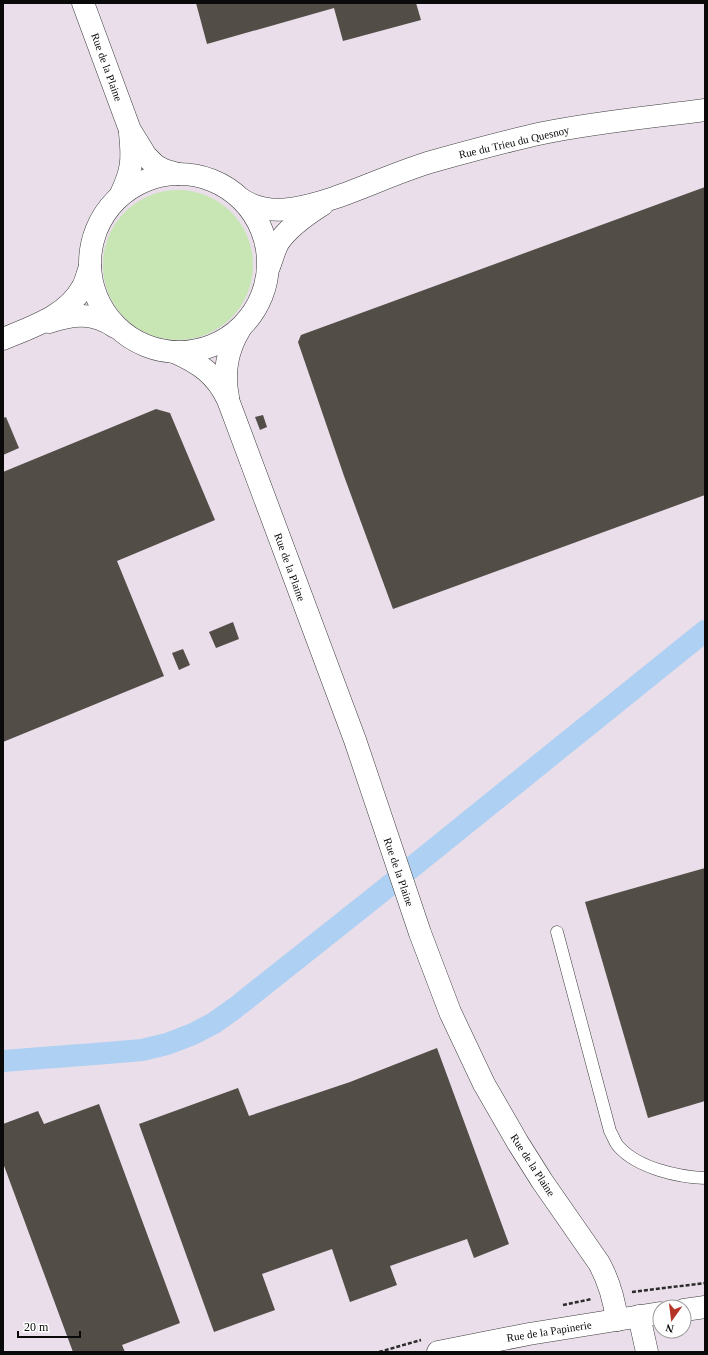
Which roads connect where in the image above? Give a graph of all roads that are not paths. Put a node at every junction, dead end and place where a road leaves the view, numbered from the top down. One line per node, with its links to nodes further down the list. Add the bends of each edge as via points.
1 (83, 3): 3 (street, Rue de la Plaine)
2 (705, 110): 7 (street, Rue du Trieu du Quesnoy, via 599,124 522,138 424,164)
3 (130, 130): 4 (street, Rue de la Plaine, via 140,148 156,165); 5 (street, Rue de la Plaine, via 132,166)
4 (178, 174): 5 (street, via 142,182); 6 (street, via 211,181)
5 (120, 196): 8 (street, via 111,205 97,228 91,247)
6 (240, 198): 7 (street, Rue du Trieu du Quesnoy, via 261,208 277,210); 9 (street, via 253,214 262,232 268,259)
7 (330, 200): 9 (street, Rue du Trieu du Quesnoy, via 311,212 286,234 275,250)
8 (90, 267): 11 (street, via 83,287 74,300 53,316); 12 (street, via 94,288 102,308)
9 (267, 272): 10 (street, via 259,301)
10 (242, 326): 14 (street, via 218,343 204,349); 15 (street, Rue de la Plaine, via 227,358 225,383)
11 (31, 327): 12 (street, via 70,316 86,315 106,320); 13 (street)
12 (120, 330): 14 (street, via 145,346)
13 (3, 339)
14 (174, 352): 15 (street, Rue de la Plaine, via 190,359 213,376)
15 (228, 400): 21 (street, Rue de la Plaine, via 355,740 420,933 450,1012 481,1078 521,1148 606,1275)
16 (557, 932): 17 (lane, via 610,1131 619,1147 646,1166 664,1172)
17 (705, 1178)
18 (705, 1307): 19 (street)
19 (692, 1309)
20 (650, 1315): 21 (street, Rue de la Papinerie); 23 (street)
21 (618, 1320): 22 (street, Rue de la Papinerie, via 516,1336)
22 (438, 1352)
23 (647, 1352)

